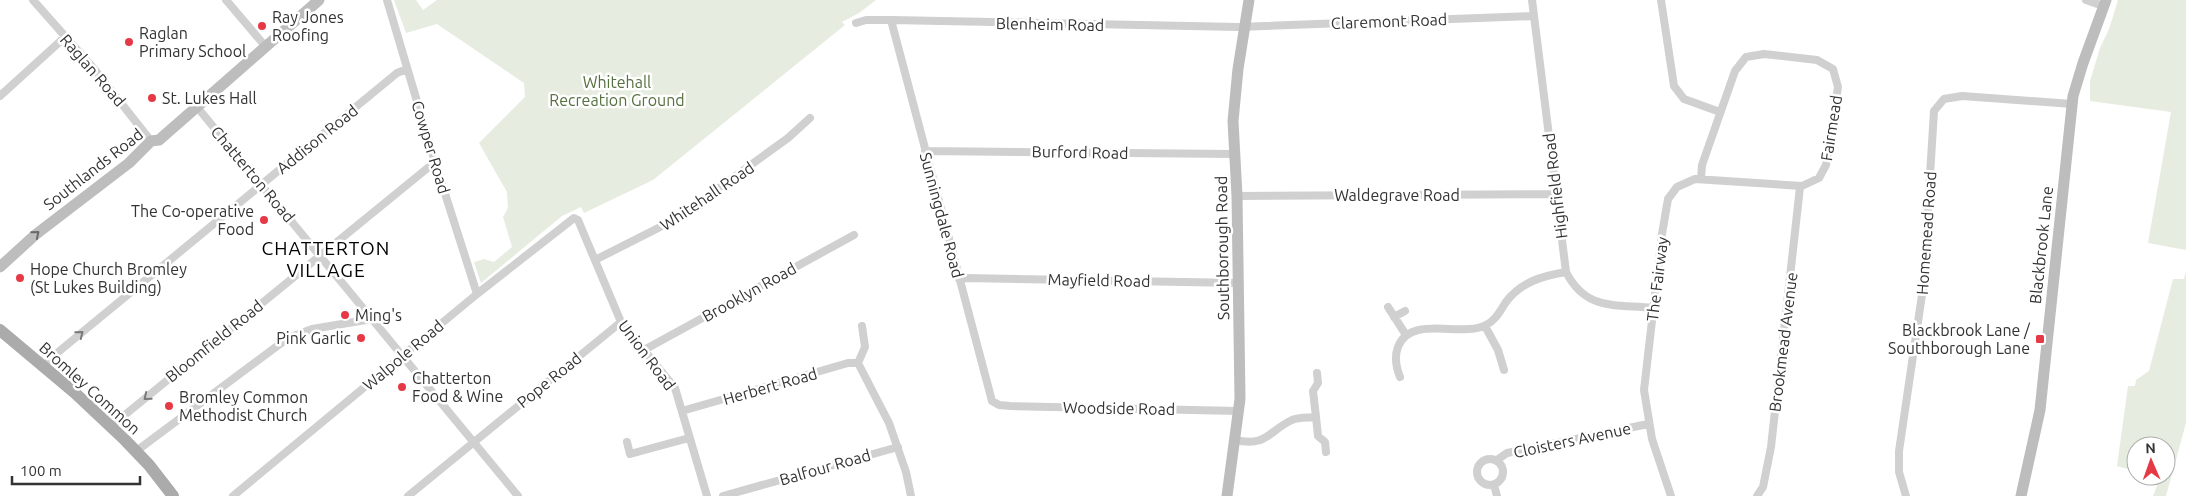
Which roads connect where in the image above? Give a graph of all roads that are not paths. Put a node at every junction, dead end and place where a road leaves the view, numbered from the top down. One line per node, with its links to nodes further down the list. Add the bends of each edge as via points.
1 (33, 0): 14 (street, Raglan Road)
2 (226, 0): 15 (street)
3 (319, 0): 15 (street, Southlands Road)
4 (387, 0): 16 (street, Cowper Road)
5 (1248, 0): 13 (street, Southborough Road)
6 (1532, 0): 10 (street, Highfield Road)
7 (1661, 0): 20 (street, via 1674,86 1684,99)
8 (2086, 0): 9 (street)
9 (2105, 3): 18 (street, Blackbrook Lane, via 2082,63)
10 (1534, 16): 13 (street, Claremont Road); 29 (street, Highfield Road)
11 (891, 20): 12 (street, Blenheim Road); 13 (street, Blenheim Road); 23 (street, Sunningdale Road)
12 (856, 23)
13 (1244, 27): 24 (street, Southborough Road, via 1234,105)
14 (65, 37): 17 (street); 22 (street, Raglan Road)
15 (266, 47): 19 (street, Southlands Road)
16 (407, 69): 25 (street, Cowper Road); 27 (street, Addison Road, via 397,73)
17 (0, 96)
18 (2072, 104): 83 (street, Homemead Road, via 1962,96 1944,100 1934,111 1923,288 1899,451 1899,472); 84 (street, Blackbrook Lane, via 2040,410)
19 (197, 107): 22 (street, Southlands Road, via 159,140); 27 (street, Chatterton Road)
20 (1720, 112): 26 (street, Fairmead, via 1702,165); 28 (street, Fairmead, via 1735,71 1751,54 1817,60 1833,69 1838,87 1826,165 1819,178)
21 (810, 118): 34 (street, Whitehall Road, via 788,138 676,219)
22 (151, 141): 35 (street, Southlands Road, one-way to 22)
23 (925, 151): 24 (street, Burford Road); 37 (street, Sunningdale Road)
24 (1236, 154): 30 (street, Southborough Road)
25 (435, 162): 33 (street, Bloomfield Road); 39 (street, Cowper Road)
26 (1701, 179): 28 (street, The Fairway); 41 (street, The Fairway, via 1684,182 1668,199)
27 (261, 185): 33 (street, Chatterton Road); 53 (street, Addison Road, one-way to 27)
28 (1800, 186): 82 (street, Brookmead Avenue, via 1771,447 1763,487)
29 (1556, 194): 30 (street, Waldegrave Road); 36 (street, Highfield Road)
30 (1237, 196): 38 (street, Southborough Road)
31 (576, 218): 34 (street, Union Road); 39 (street, Walpole Road, via 566,222)
32 (854, 236): 50 (street, Brooklyn Road)
33 (320, 255): 44 (street, Chatterton Road); 62 (street, Bloomfield Road, one-way to 62)
34 (595, 260): 45 (street, Union Road)
35 (0, 267)
36 (1566, 272): 41 (street, Highfield Road, via 1580,293 1594,301); 47 (street, via 1528,282)
37 (959, 279): 38 (street, Mayfield Road); 57 (street, Sunningdale Road, via 991,397)
38 (1239, 283): 59 (street, Southborough Road)
39 (478, 294): 51 (street, Walpole Road)
40 (1388, 307): 43 (street)
41 (1653, 308): 61 (street, The Fairway, via 1644,390)
42 (1405, 310): 43 (street)
43 (1394, 317): 49 (street)
44 (372, 319): 51 (street, Chatterton Road); 68 (street, via 312,330 288,338)
45 (621, 322): 50 (street, Union Road); 65 (street, Pope Road)
46 (862, 326): 52 (street, via 865,347)
47 (1486, 326): 49 (street, via 1460,330 1428,328); 55 (street)
48 (0, 330): 53 (main road, Bromley Common)
49 (1406, 335): 54 (street, via 1395,354 1399,375)
50 (644, 350): 58 (street, Union Road, via 672,383)
51 (402, 356): 65 (street, Chatterton Road); 73 (street, Walpole Road)
52 (858, 363): 58 (street, Herbert Road, via 848,363); 67 (street, via 877,397)
53 (44, 366): 62 (main road, Bromley Common)
54 (1407, 370)
55 (1504, 370)
56 (1317, 373): 60 (street, via 1318,383 1313,391)
57 (999, 405): 59 (street, Woodside Road)
58 (682, 411): 63 (street, Union Road)
59 (1239, 411): 64 (street, Southborough Road)
60 (1316, 417): 64 (street, via 1295,419 1255,442); 69 (street, via 1318,436 1325,442)
61 (1648, 424): 70 (street, Cloisters Avenue, via 1507,453); 81 (street, The Fairway)
62 (110, 427): 68 (main road, Bromley Common)
63 (689, 438): 66 (street, via 630,454); 76 (street, Union Road)
64 (1235, 440): 79 (street, Southborough Road)
65 (474, 442): 74 (street, Pope Road); 75 (street, Chatterton Road)
66 (627, 442)
67 (898, 447): 77 (street, Balfour Road); 78 (street)
68 (135, 452): 72 (main road, Bromley Common)
69 (1326, 452)
70 (1497, 460): 71 (street, Cloisters Avenue, via 1504,475); 71 (street, Cloisters Avenue, via 1484,460 1477,472 1480,481)
71 (1494, 485): 80 (street)
72 (172, 496)
73 (233, 496)
74 (408, 496)
75 (518, 496)
76 (707, 496)
77 (723, 496)
78 (911, 496)
79 (1227, 496)
80 (1497, 496)
81 (1670, 496)
82 (1757, 496)
83 (1906, 496)
84 (2021, 496)

